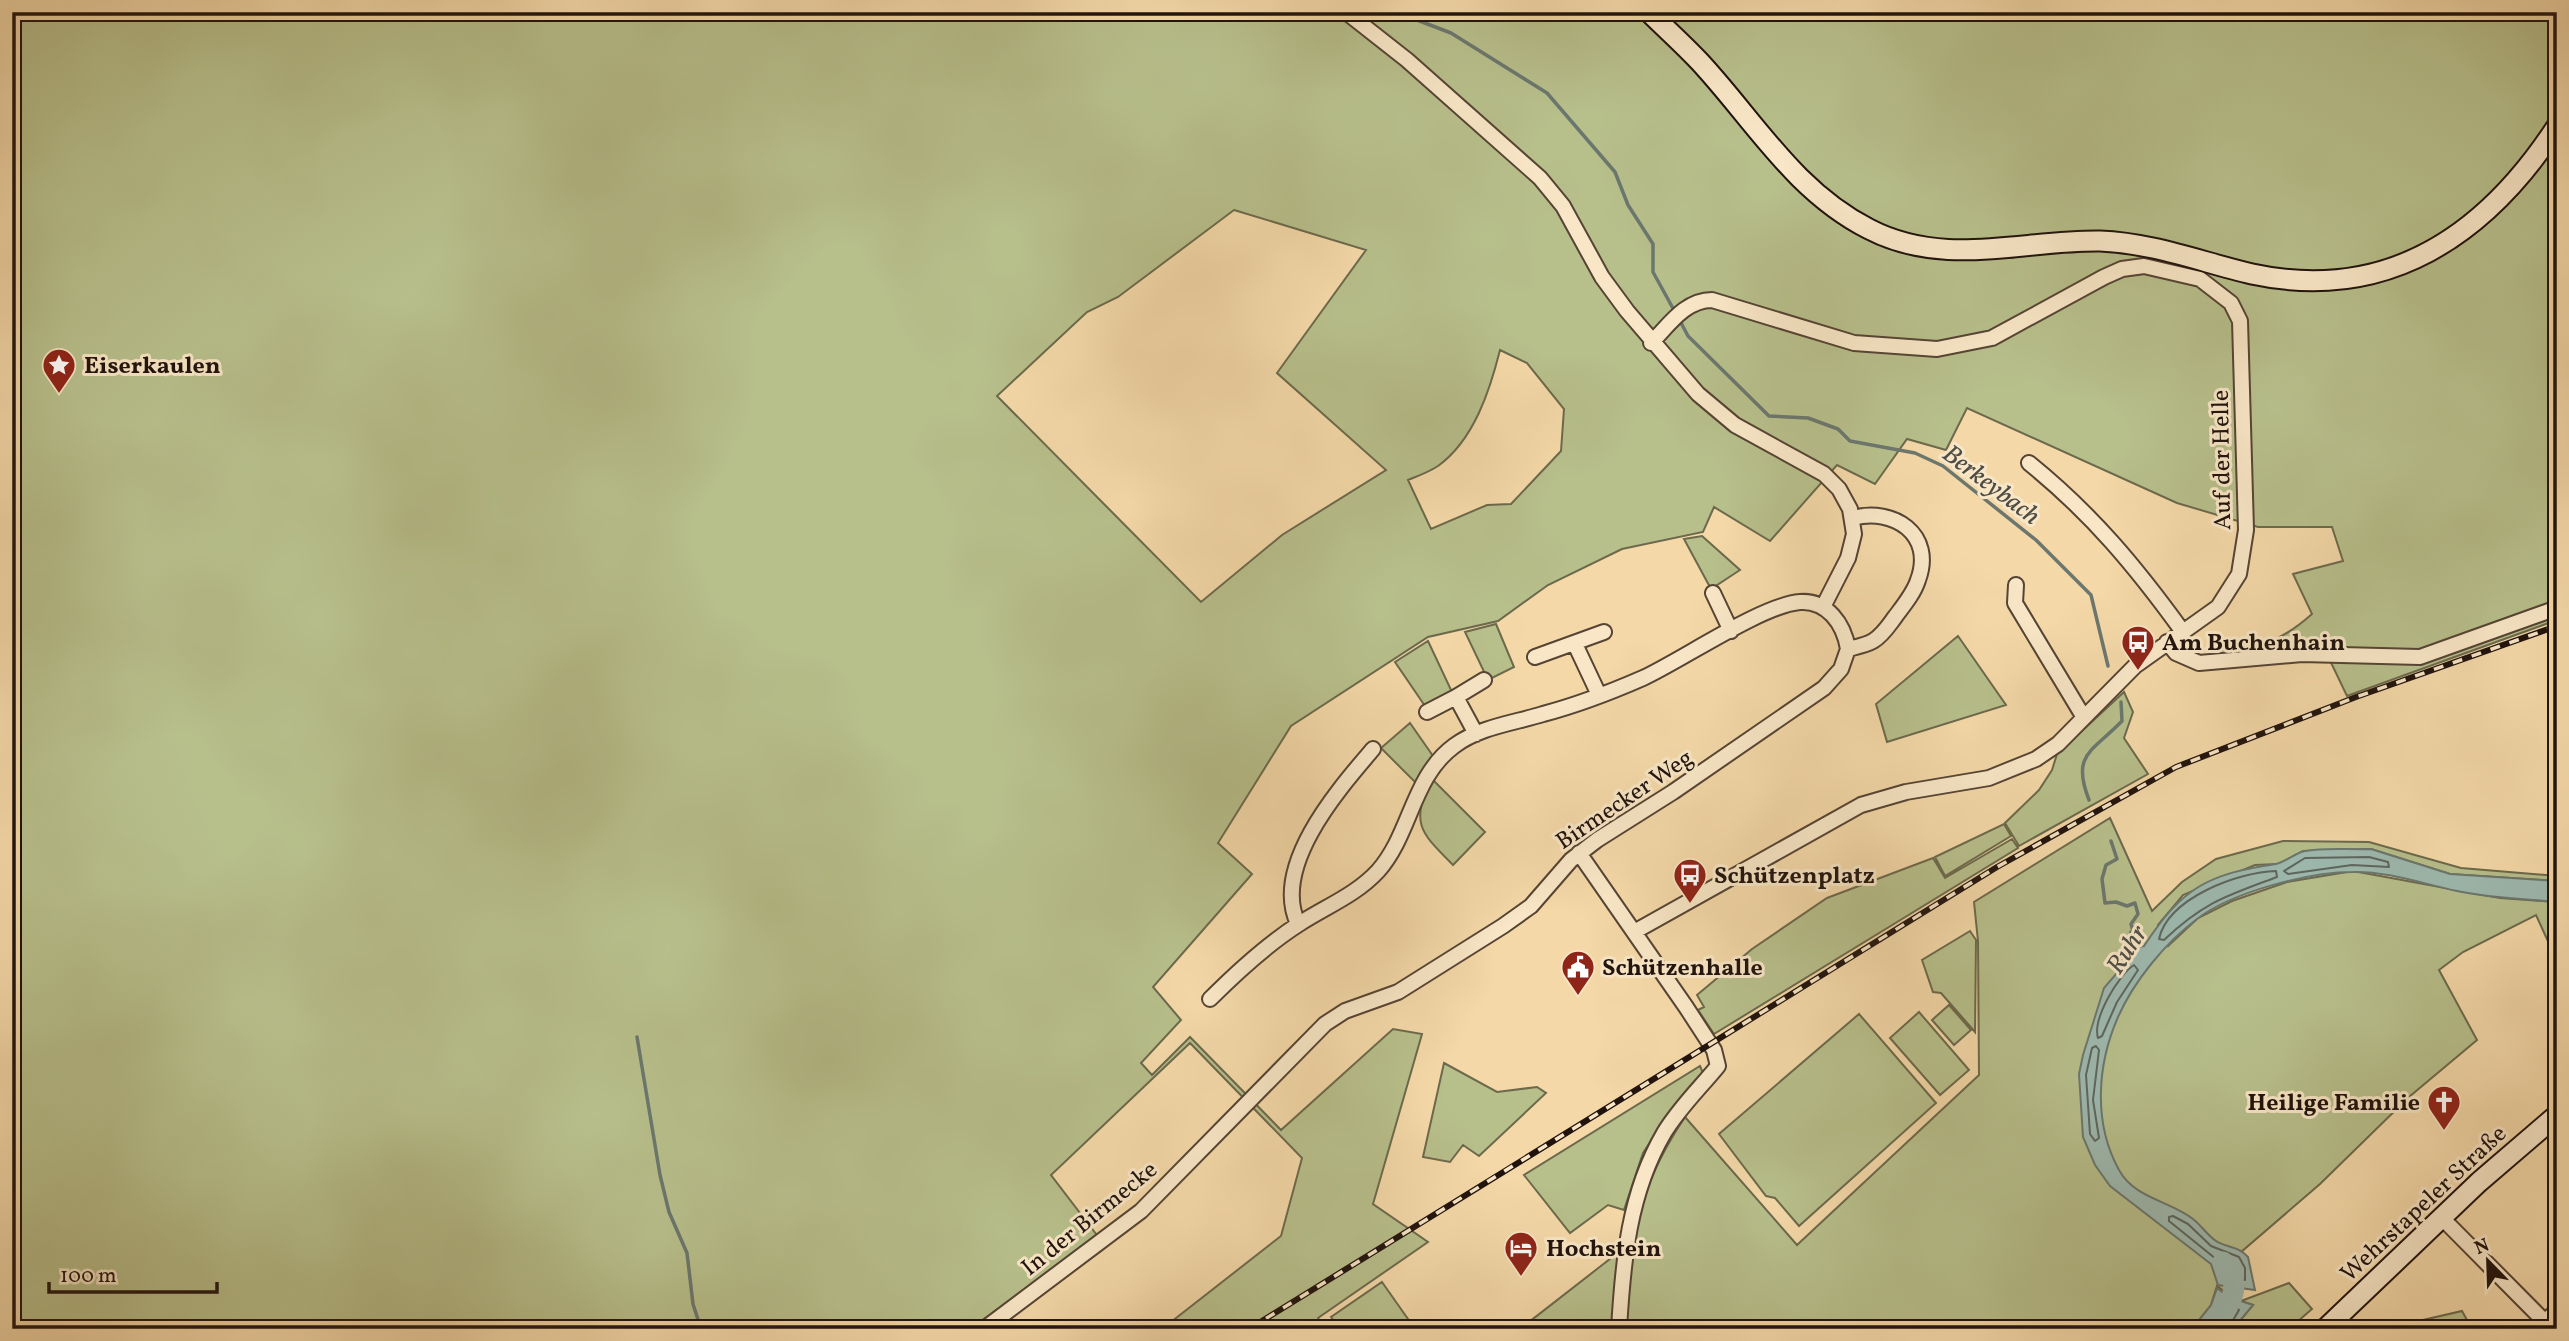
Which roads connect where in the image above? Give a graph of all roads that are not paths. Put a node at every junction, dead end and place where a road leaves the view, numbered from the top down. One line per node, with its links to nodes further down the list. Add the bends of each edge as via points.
1 (1346, 12): 5 (street, via 1540,178 1563,206 1602,277)
2 (1649, 12): 4 (street, via 1699,60 1801,181 1844,215 1880,234 1928,248 1959,251 2116,242 2147,246)
3 (2557, 126): 4 (street, via 2518,180 2479,220 2414,259 2379,271 2318,280)
4 (2204, 271): 5 (street, via 2131,267 1992,338 1959,347 1922,350 1854,344 1712,300 1684,309); 14 (street, Auf der Helle, via 2240,321 2246,530 2235,583 2211,613)
5 (1651, 342): 7 (street, via 1724,417 1824,474 1839,489)
6 (2029, 463): 14 (street, via 2115,542)
7 (1853, 517): 10 (street, via 1850,551); 17 (street, via 1876,513 1899,522 1915,537 1921,565 1911,594 1885,630 1872,641)
8 (2016, 584): 23 (street, via 2015,603)
9 (1713, 593): 12 (street)
10 (1823, 607): 12 (street, via 1792,604); 17 (street, via 1839,623)
11 (2557, 608): 15 (street, via 2420,657 2302,654 2199,663 2176,653)
12 (1731, 631): 20 (street, via 1653,673)
13 (1604, 632): 16 (street)
14 (2183, 632): 15 (street, Auf der Helle)
15 (2167, 642): 23 (street, Auf der Helle, via 2134,666)
16 (1575, 644): 18 (street); 20 (street)
17 (1848, 649): 26 (street, Birmecker Weg, via 1841,669 1824,688)
18 (1535, 657)
19 (1484, 680): 21 (street)
20 (1599, 695): 24 (street)
21 (1456, 696): 22 (street); 24 (street)
22 (1427, 712)
23 (2083, 716): 28 (street, Auf der Helle, via 2058,744 2018,768 1874,800)
24 (1476, 734): 27 (street, via 1454,746 1432,768 1377,872 1340,901)
25 (1373, 749): 27 (street, via 1336,793 1307,843 1292,896)
26 (1579, 853): 28 (street); 30 (street, Birmecker Weg, via 1531,906 1503,926 1398,992 1345,1011 1325,1024)
27 (1298, 924): 29 (street)
28 (1634, 932): 36 (street, via 1714,1050 1718,1066 1665,1132 1638,1192 1626,1241)
29 (1210, 999)
30 (1246, 1107): 35 (street, In der Birmecke, via 1141,1212)
31 (2557, 1115): 32 (street, Wehrstapeler Straße)
32 (2442, 1218): 34 (street); 37 (street, Wehrstapeler Straße)
33 (2557, 1311): 34 (street)
34 (2548, 1325)
35 (984, 1329)
36 (1619, 1329)
37 (2325, 1329)

